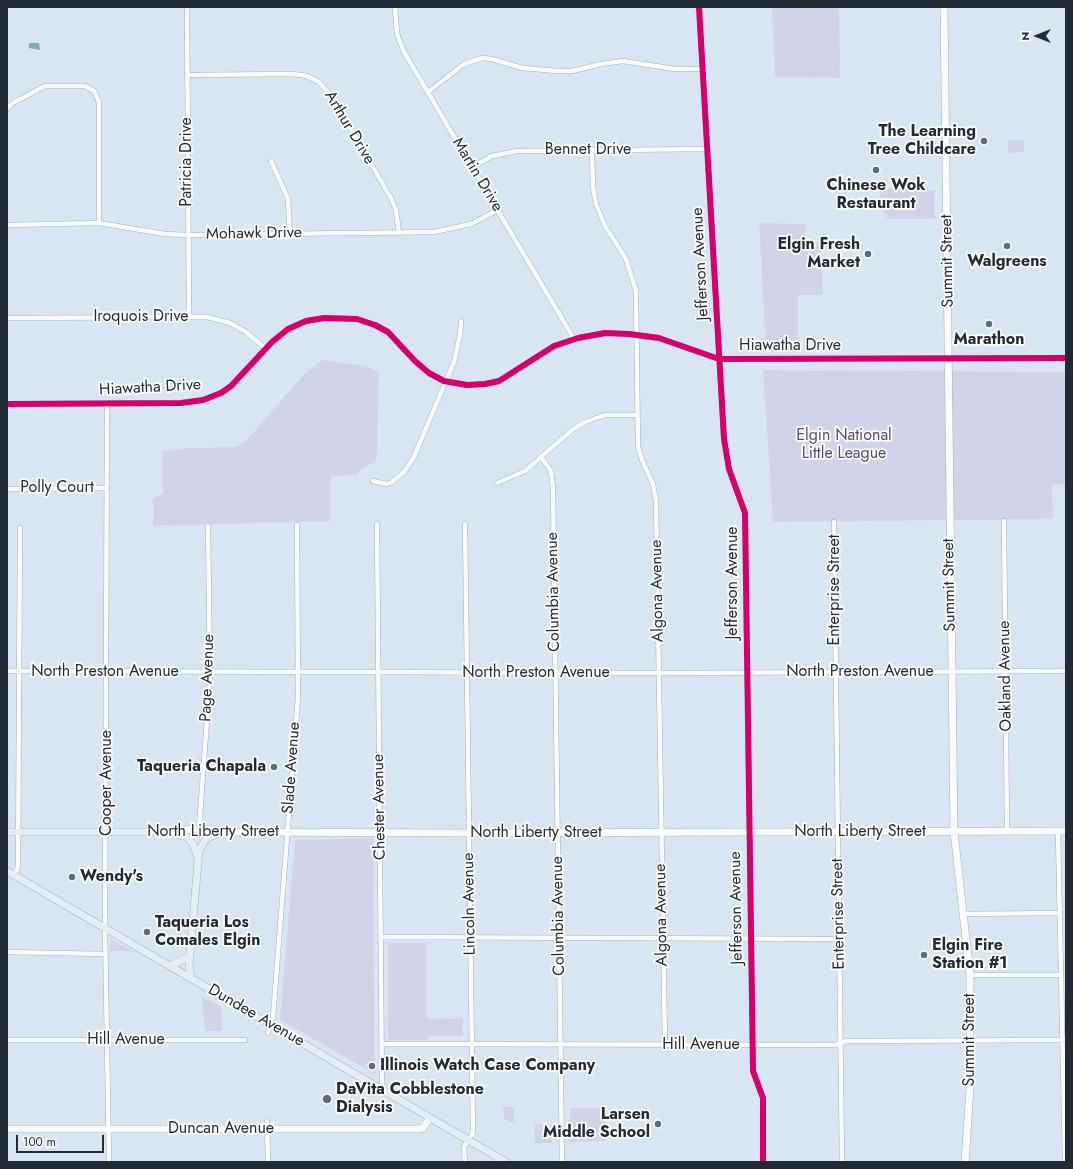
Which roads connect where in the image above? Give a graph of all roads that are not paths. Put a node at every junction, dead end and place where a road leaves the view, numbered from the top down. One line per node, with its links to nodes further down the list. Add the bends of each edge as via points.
1 (186, 7): 6 (street, Patricia Drive)
2 (395, 7): 7 (street, Martin Drive, via 400,44)
3 (699, 7): 5 (street, Jefferson Avenue)
4 (944, 7): 25 (main road, Summit Street)
5 (703, 69): 7 (street, via 675,69 623,61 558,72 522,68 482,58 464,64); 9 (street, Jefferson Avenue)
6 (187, 75): 16 (street, Arthur Drive, via 293,74 307,76 319,82 332,97 391,198 396,210); 18 (street, Patricia Drive)
7 (428, 92): 12 (street, Martin Drive)
8 (7, 109): 14 (street, via 11,104 45,86 85,86 95,93 98,102)
9 (707, 149): 10 (street, Bennet Drive); 27 (street, Jefferson Avenue)
10 (592, 151): 12 (street, Bennet Drive, via 511,151 492,156); 22 (street, Algona Avenue, via 596,204 625,257 634,282)
11 (272, 162): 17 (street, via 288,199)
12 (472, 167): 13 (street, Martin Drive)
13 (498, 210): 16 (street, Mohawk Drive, via 457,229); 23 (street, Martin Drive)
14 (99, 223): 15 (street, Mohawk Drive); 18 (street, Mohawk Drive, via 165,234)
15 (7, 225)
16 (399, 233): 17 (street, Mohawk Drive)
17 (290, 234): 18 (street, Mohawk Drive)
18 (188, 235): 19 (street, Patricia Drive)
19 (189, 316): 20 (street, Iroquois Drive); 24 (street, Iroquois Drive, via 214,318 230,323)
20 (7, 318)
21 (461, 321): 28 (street, via 458,350)
22 (636, 335): 23 (street, Hiawatha Drive, via 605,333); 27 (street, Hiawatha Drive, via 664,339); 31 (street, Algona Avenue)
23 (574, 339): 28 (street, Hiawatha Drive, via 547,350 495,382 470,385)
24 (266, 348): 28 (street, Hiawatha Drive, via 284,331 306,321 324,318 360,320 388,332 421,367 434,377); 30 (street, Hiawatha Drive, via 234,383 210,398 190,403)
25 (949, 358): 26 (street, Hiawatha Drive); 27 (street, Hiawatha Drive); 46 (main road, Summit Street)
26 (1066, 358)
27 (720, 359): 53 (street, Jefferson Avenue, via 726,455 730,474 745,512)
28 (446, 381): 33 (street, via 407,468 390,483)
29 (7, 404): 30 (street, Hiawatha Drive)
30 (107, 404): 35 (street, Cooper Avenue)
31 (637, 415): 32 (street, via 608,415 585,422); 57 (street, Algona Avenue, via 639,450 653,484 656,502)
32 (541, 457): 34 (street, via 525,471); 56 (street, Columbia Avenue, via 551,471 553,486)
33 (373, 481)
34 (497, 483)
35 (107, 488): 36 (street, Polly Court); 49 (street, Cooper Avenue)
36 (7, 489)
37 (1004, 521): 47 (street, Oakland Avenue)
38 (834, 522): 54 (street, Enterprise Street)
39 (377, 524): 52 (street, Chester Avenue)
40 (465, 524): 55 (street, Lincoln Avenue)
41 (297, 525): 51 (street, Slade Avenue)
42 (208, 526): 50 (street, Page Avenue)
43 (20, 528): 45 (street)
44 (7, 671): 45 (street, North Preston Avenue)
45 (19, 671): 49 (street, North Preston Avenue); 63 (street)
46 (951, 671): 47 (street, North Preston Avenue); 54 (street, North Preston Avenue); 69 (main road, Summit Street)
47 (1005, 671): 48 (street, North Preston Avenue); 59 (street, Oakland Avenue)
48 (1066, 671)
49 (106, 672): 50 (street, North Preston Avenue); 64 (street, Cooper Avenue)
50 (210, 672): 51 (street, North Preston Avenue); 58 (street, Page Avenue)
51 (298, 672): 52 (street, North Preston Avenue); 70 (street, Slade Avenue)
52 (378, 672): 55 (street, North Preston Avenue); 71 (street, Chester Avenue)
53 (747, 672): 54 (street, North Preston Avenue); 57 (street, North Preston Avenue); 74 (street, Jefferson Avenue)
54 (835, 672): 68 (street, Enterprise Street)
55 (467, 673): 56 (street, North Preston Avenue); 72 (street, Lincoln Avenue)
56 (555, 673): 57 (street, North Preston Avenue); 67 (street, Columbia Avenue)
57 (659, 673): 73 (street, Algona Avenue)
58 (199, 829): 65 (main road, North Liberty Street); 66 (main road, North Liberty Street)
59 (1007, 831): 60 (main road, North Liberty Street); 69 (main road, North Liberty Street)
60 (1058, 831): 61 (main road, North Liberty Street); 77 (street)
61 (1066, 831)
62 (7, 832): 63 (main road, North Liberty Street)
63 (18, 832): 64 (main road, North Liberty Street); 76 (street, via 18,867)
64 (107, 832): 65 (main road, North Liberty Street); 79 (street, Cooper Avenue)
65 (169, 832): 75 (main road, via 187,837 194,844)
66 (223, 832): 70 (main road, North Liberty Street); 75 (main road, via 205,839 199,847)
67 (558, 832): 72 (main road, North Liberty Street); 73 (main road, North Liberty Street); 84 (street, Columbia Avenue)
68 (837, 832): 69 (main road, North Liberty Street); 74 (main road, North Liberty Street); 87 (street, Enterprise Street)
69 (954, 832): 78 (main road, Summit Street)
70 (287, 833): 71 (main road, North Liberty Street); 95 (street, Slade Avenue, via 274,1010)
71 (381, 833): 72 (main road, North Liberty Street); 80 (street, Chester Avenue)
72 (469, 833): 83 (street, Lincoln Avenue)
73 (661, 833): 74 (main road, North Liberty Street); 85 (street, Algona Avenue)
74 (749, 833): 86 (street, Jefferson Avenue)
75 (198, 856): 90 (main road)
76 (10, 873): 79 (main road, Dundee Avenue)
77 (1059, 913): 78 (street); 81 (street)
78 (964, 914): 92 (main road, Summit Street)
79 (105, 928): 89 (street, Cooper Avenue); 91 (main road, Dundee Avenue)
80 (382, 937): 83 (street); 103 (street, Chester Avenue)
81 (1060, 937): 82 (street); 93 (street)
82 (1066, 937)
83 (471, 938): 84 (street); 104 (street, Lincoln Avenue)
84 (558, 939): 85 (street); 105 (street, Columbia Avenue)
85 (662, 939): 86 (street); 106 (street, Algona Avenue)
86 (751, 939): 87 (street); 107 (street, Jefferson Avenue)
87 (839, 939): 102 (street, Enterprise Street)
88 (7, 952): 89 (street)
89 (106, 954): 98 (street, Cooper Avenue)
90 (190, 956): 91 (main road); 94 (main road)
91 (170, 966): 94 (main road, Dundee Avenue)
92 (970, 975): 93 (street); 100 (main road, Summit Street)
93 (1061, 975): 101 (street)
94 (191, 978): 95 (main road, Dundee Avenue)
95 (270, 1025): 96 (street, Slade Avenue); 108 (main road, Dundee Avenue)
96 (268, 1033)
97 (7, 1040): 98 (street, Hill Avenue)
98 (107, 1040): 99 (street, Hill Avenue); 112 (street, Cooper Avenue)
99 (245, 1040)
100 (971, 1040): 101 (street, Hill Avenue); 102 (street, Hill Avenue); 122 (main road, Summit Street)
101 (1064, 1040): 123 (street)
102 (841, 1043): 107 (street, Hill Avenue); 121 (street, Enterprise Street)
103 (382, 1044): 104 (street, Hill Avenue); 108 (street, Chester Avenue)
104 (471, 1045): 105 (street, Hill Avenue); 114 (street, Lincoln Avenue, via 473,1133)
105 (561, 1045): 106 (street, Hill Avenue); 119 (street, Columbia Avenue)
106 (665, 1045): 107 (street, Hill Avenue)
107 (752, 1045): 120 (street, Jefferson Avenue, via 753,1073 763,1098)
108 (382, 1090): 109 (main road, Dundee Avenue)
109 (430, 1118): 113 (main road, Duncan Avenue, via 423,1128 418,1129); 114 (main road, Dundee Avenue)
110 (268, 1121): 113 (street)
111 (7, 1129): 112 (main road, Duncan Avenue)
112 (109, 1129): 113 (main road, Duncan Avenue); 115 (street, Cooper Avenue)
113 (268, 1129): 116 (street)
114 (469, 1141): 117 (street, Lincoln Avenue, via 464,1147); 118 (main road, Dundee Avenue)
115 (109, 1162)
116 (268, 1162)
117 (464, 1162)
118 (506, 1162)
119 (562, 1162)
120 (763, 1162)
121 (842, 1162)
122 (965, 1162)
123 (1065, 1162)

